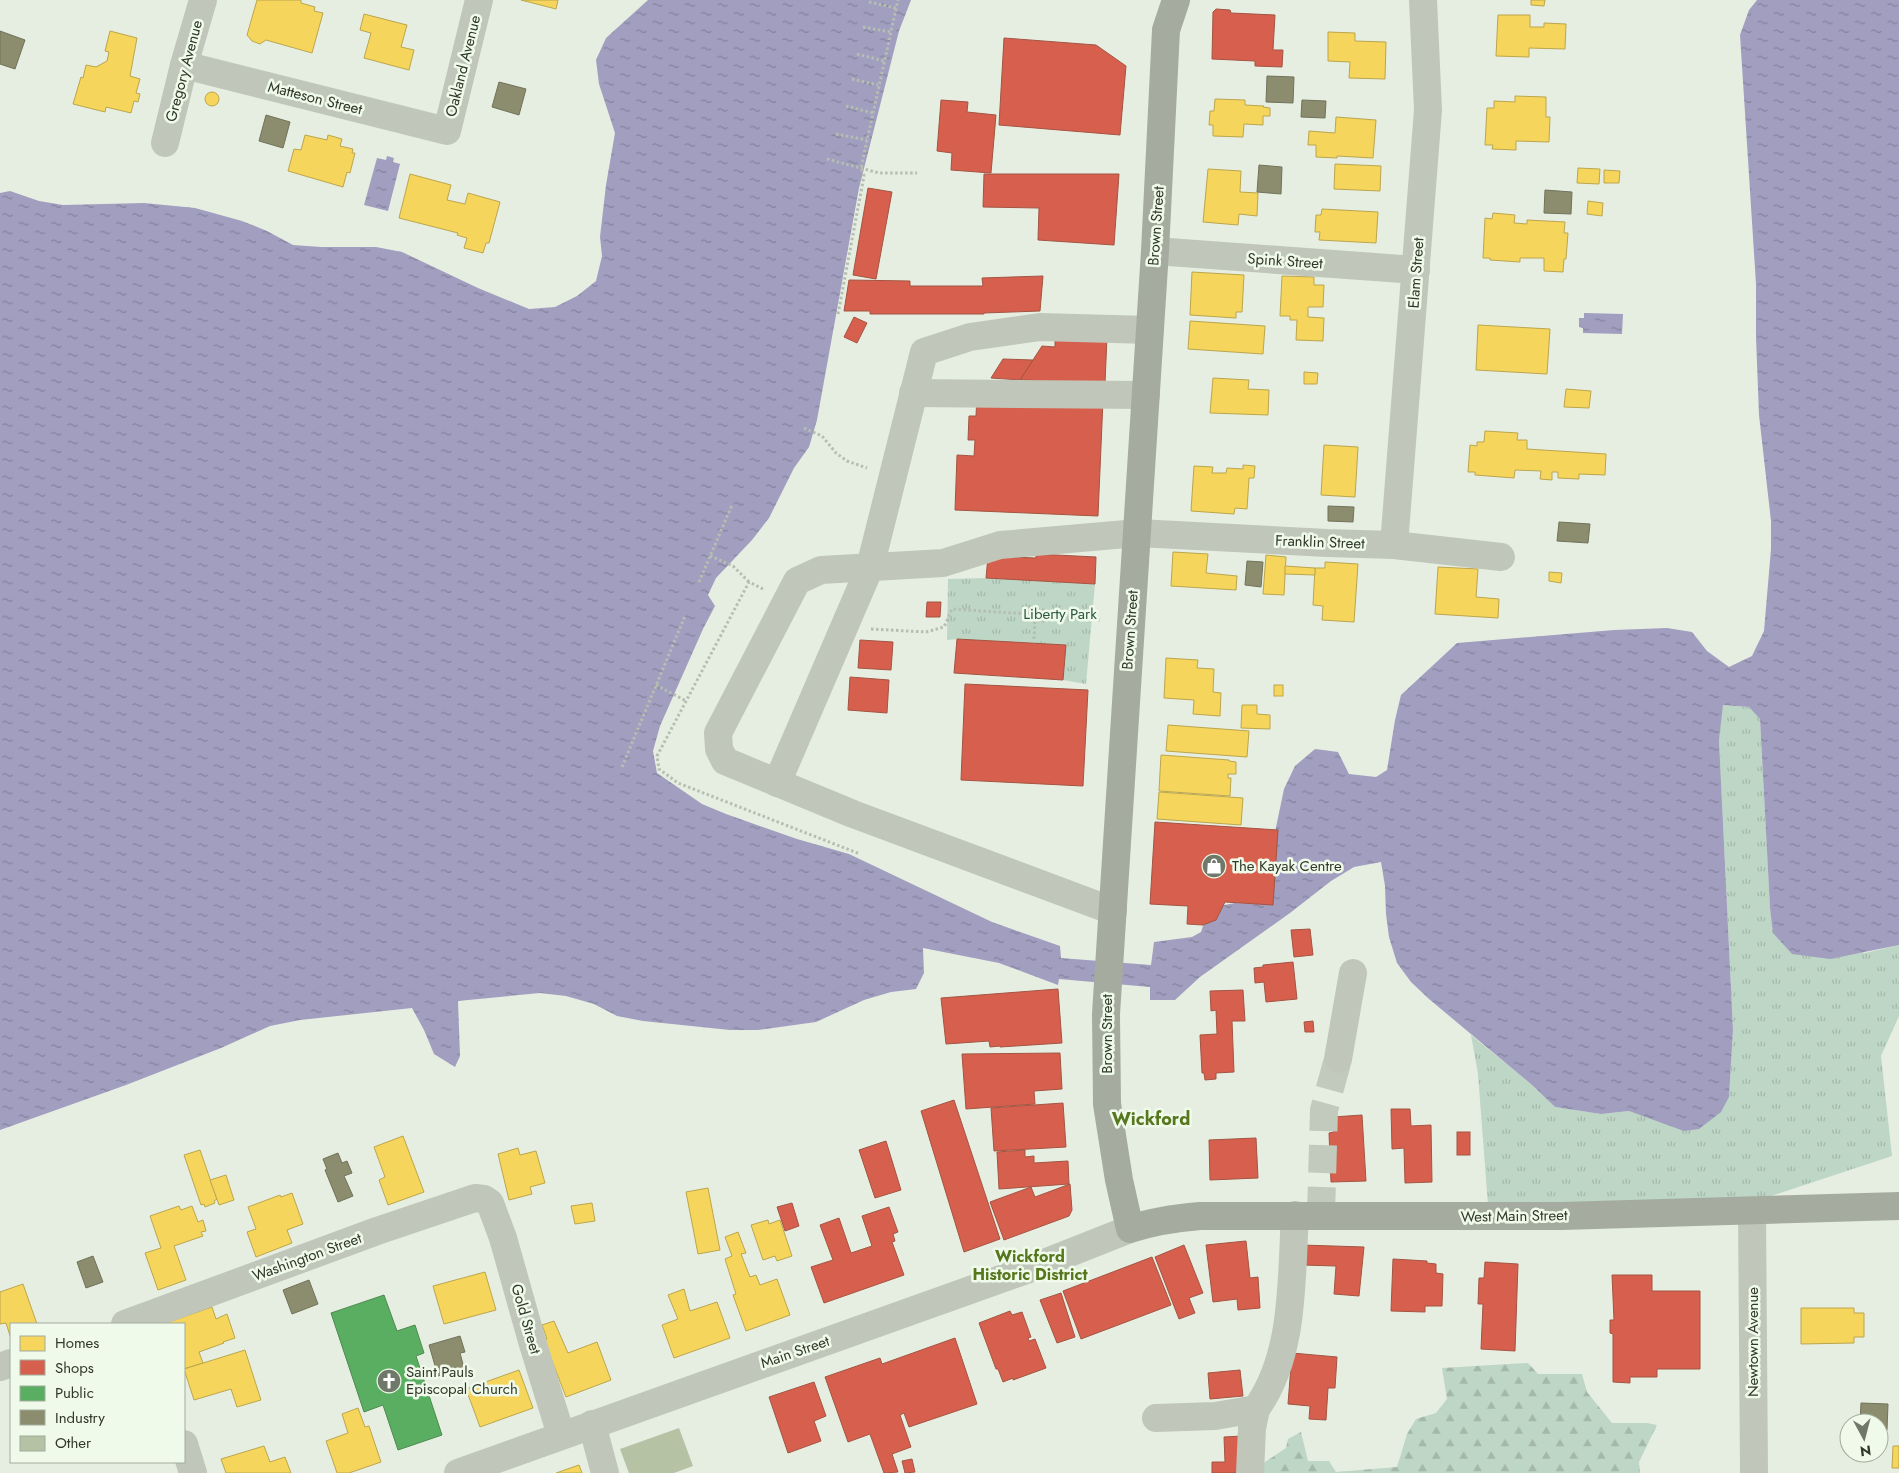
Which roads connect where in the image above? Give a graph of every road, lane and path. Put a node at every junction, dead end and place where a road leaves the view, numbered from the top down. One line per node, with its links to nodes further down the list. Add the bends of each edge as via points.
1 (202, 0): 12 (street, Gregory Avenue)
2 (479, 0): 17 (street, Oakland Avenue)
3 (898, 0): 7 (path)
4 (1164, 0): 24 (main road, Brown Street, via 1166,30)
5 (1423, 0): 25 (street, Elam Street, via 1428,110)
6 (869, 2): 7 (path)
7 (896, 8): 9 (path)
8 (863, 27): 9 (path)
9 (891, 32): 11 (path)
10 (857, 54): 11 (path)
11 (884, 61): 14 (path)
12 (184, 65): 17 (street, Matteson Street); 20 (street, Gregory Avenue)
13 (852, 79): 14 (path)
14 (878, 85): 16 (path)
15 (846, 106): 16 (path)
16 (873, 113): 19 (path)
17 (447, 131)
18 (836, 134): 19 (path)
19 (867, 140): 22 (path)
20 (165, 143)
21 (827, 159): 22 (path)
22 (861, 168): 23 (path, via 879,173); 26 (path, via 864,176)
23 (917, 172)
24 (1155, 251): 25 (street, Spink Street); 27 (main road, Brown Street)
25 (1416, 270): 34 (street, Elam Street)
26 (838, 314)
27 (1150, 330): 28 (street, via 1040,327 970,337 924,352); 29 (main road, Brown Street)
28 (913, 393): 29 (street); 31 (street)
29 (1146, 395): 33 (main road, Brown Street)
30 (804, 428): 31 (path, via 822,436 846,461)
31 (892, 474): 37 (street)
32 (732, 505): 35 (path)
33 (1138, 533): 34 (street, Franklin Street); 37 (street, Franklin Street, via 1000,545 943,563); 49 (main road, Brown Street)
34 (1394, 545): 36 (street, Franklin Street)
35 (710, 556): 38 (path); 39 (path, via 733,566)
36 (1502, 557)
37 (870, 568): 48 (street); 48 (street, Franklin Street, via 821,570 797,581 718,733 719,749 725,761)
38 (699, 582)
39 (749, 582)
40 (1028, 614): 42 (path, via 1028,608 1044,610)
41 (685, 616): 45 (path)
42 (1044, 616)
43 (1035, 620): 44 (path)
44 (1034, 639)
45 (656, 685): 46 (path); 47 (path)
46 (686, 701)
47 (622, 767)
48 (777, 783): 49 (street)
49 (1113, 911): 56 (main road, Brown Street, via 1107,985 1107,1104)
50 (1353, 973): 51 (street)
51 (1338, 1060)
52 (490, 1203): 57 (street, Washington Street, via 475,1198 377,1231); 61 (street, Gold Street)
53 (1899, 1206): 54 (main road, West Main Street)
54 (1752, 1210): 55 (main road, West Main Street, via 1461,1217); 68 (street, Newtown Avenue)
55 (1295, 1215): 56 (main road, West Main Street, via 1170,1218); 58 (street, via 1286,1333 1266,1395)
56 (1130, 1229): 60 (street, Main Street, via 1012,1275)
57 (137, 1322)
58 (1256, 1409): 59 (street, via 1215,1416); 67 (street)
59 (1156, 1418)
60 (592, 1424): 61 (street, Main Street); 66 (street)
61 (562, 1435): 63 (street, Main Street)
62 (185, 1447): 64 (street)
63 (489, 1468): 65 (street, Main Street)
64 (193, 1473)
65 (458, 1473)
66 (605, 1473)
67 (1250, 1473)
68 (1754, 1473)

